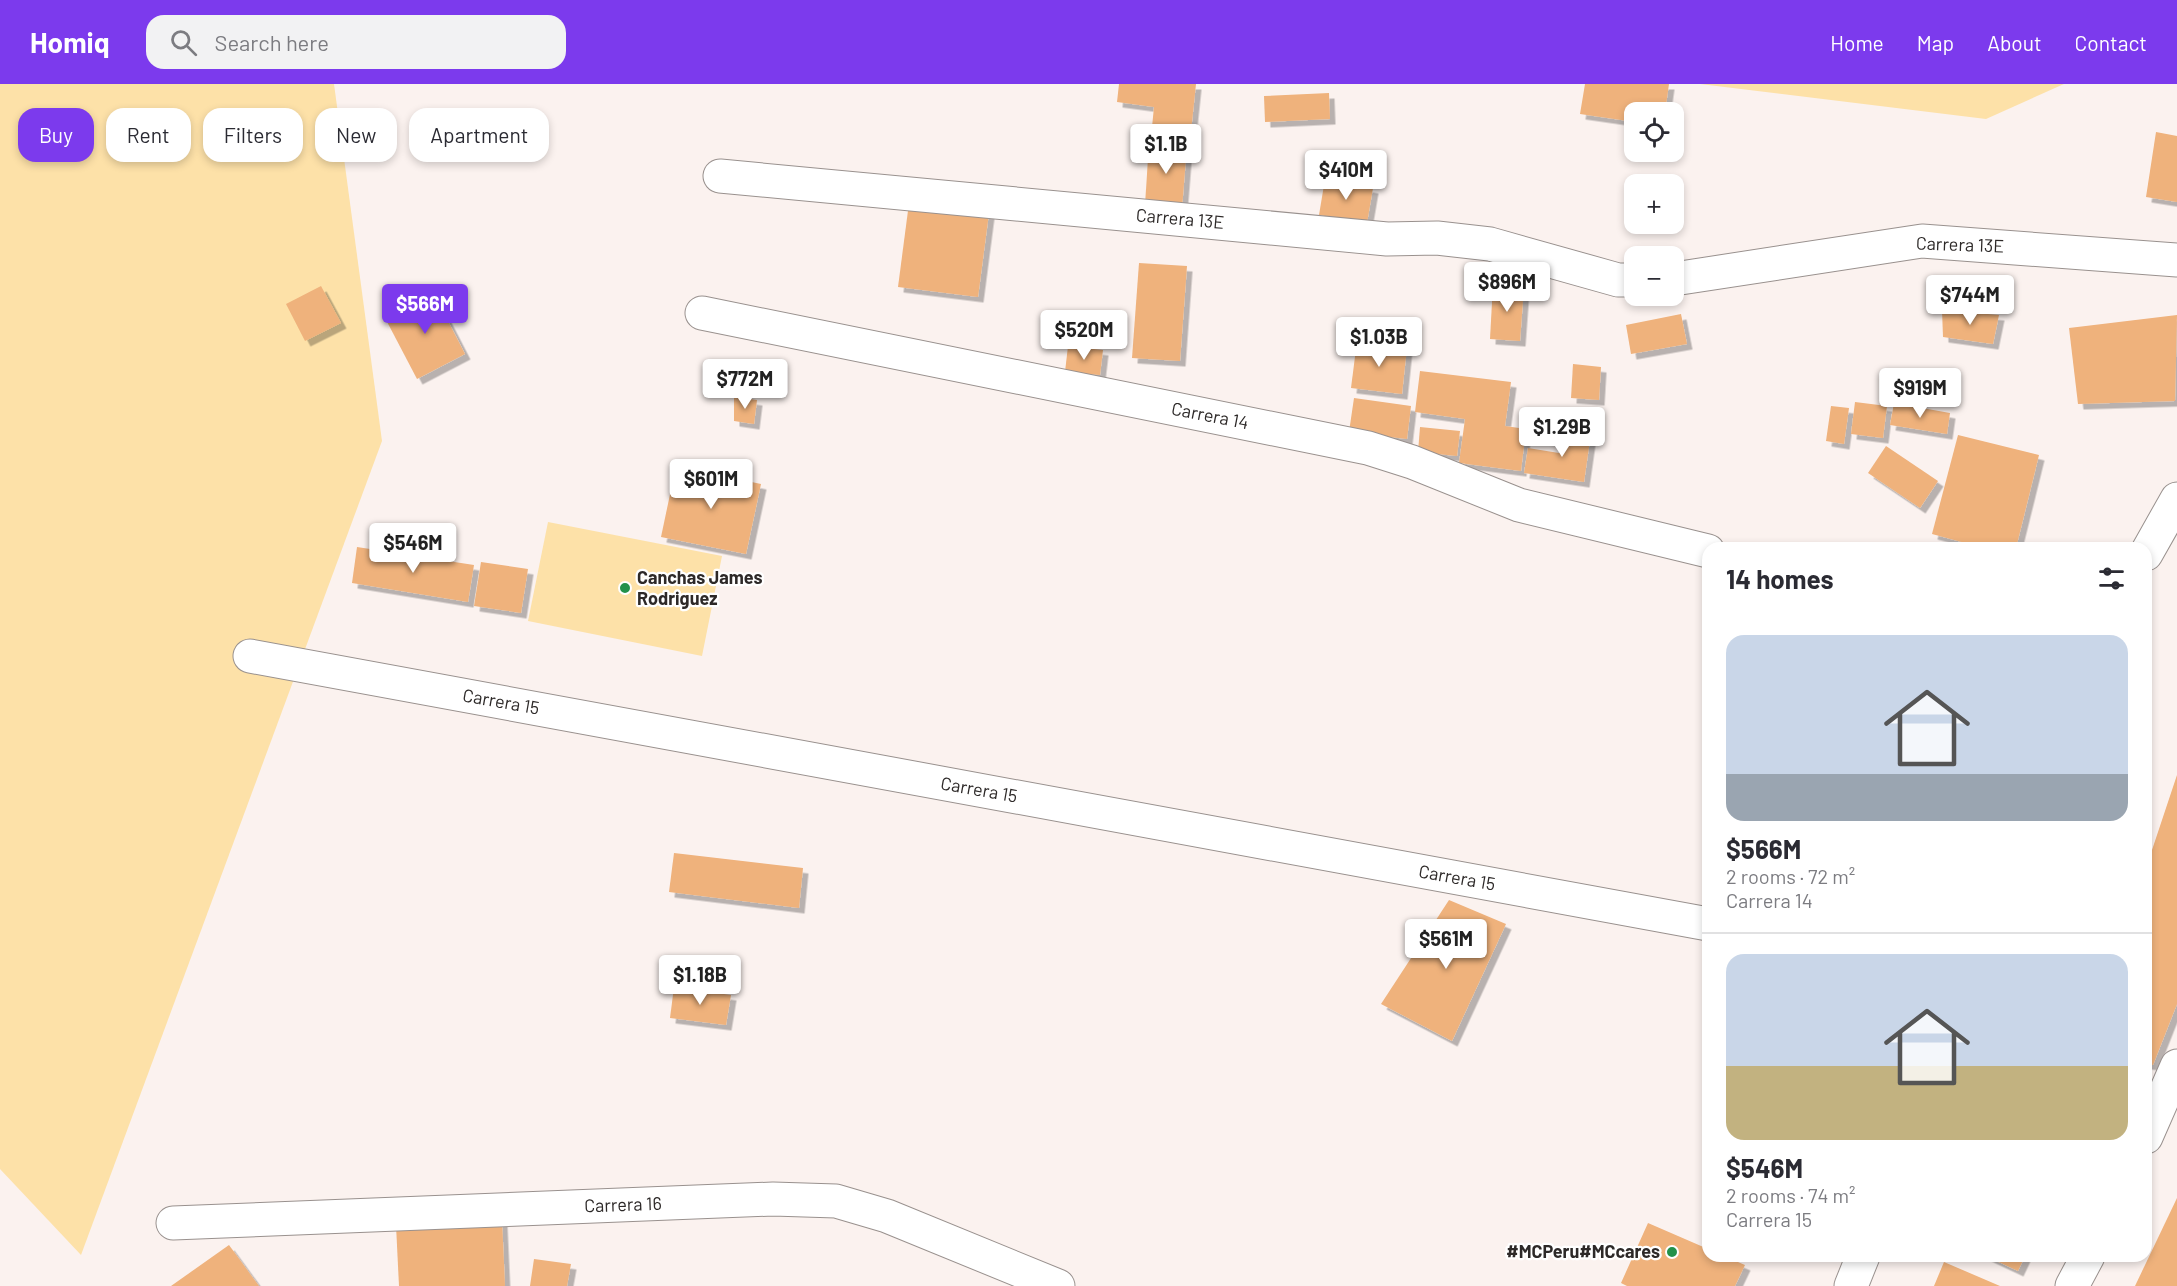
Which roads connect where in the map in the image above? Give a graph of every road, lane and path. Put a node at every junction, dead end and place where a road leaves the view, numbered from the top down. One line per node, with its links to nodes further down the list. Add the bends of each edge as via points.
1 (720, 176): 4 (street, Carrera 13E, via 1387,239 1448,239 1491,244)
2 (2177, 260): 3 (street, Carrera 13E, via 1922,241)
3 (1684, 277)
4 (1624, 280)
5 (702, 314): 8 (street, Carrera 14, via 1368,448 1519,505)
6 (2177, 499): 7 (street)
7 (2152, 543)
8 (1702, 550)
9 (250, 656): 10 (street, Carrera 15)
10 (1702, 923)
11 (2177, 1066): 12 (street)
12 (2154, 1104)
13 (173, 1223): 16 (street, Carrera 16, via 773,1199 836,1201 887,1216)
14 (1861, 1262): 17 (street)
15 (2085, 1262): 18 (street)
16 (1058, 1286)
17 (1851, 1286)
18 (2072, 1286)

